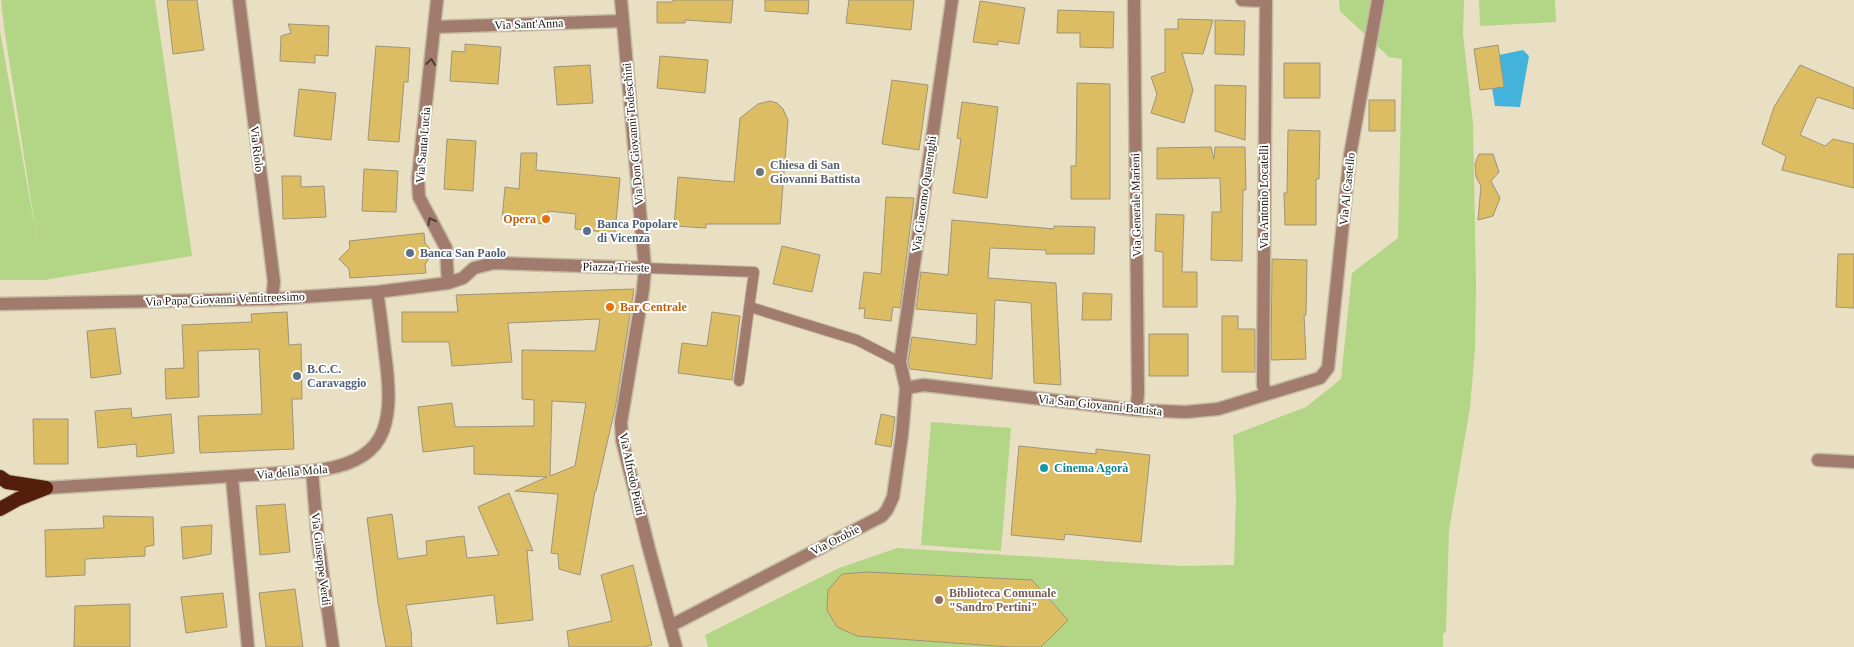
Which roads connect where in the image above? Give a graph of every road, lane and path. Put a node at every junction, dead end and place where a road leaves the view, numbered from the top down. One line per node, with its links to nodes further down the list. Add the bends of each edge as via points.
1 (239, 0): 14 (street, Via Riolo, via 274,282)
2 (437, 0): 10 (street, Via Santa Lucia)
3 (622, 0): 9 (street, Via Don Giovanni Todeschini)
4 (952, 0): 17 (street, Via Giacomo Quarenghi)
5 (1134, 0): 22 (street, Via Generale Marieni)
6 (1242, 0): 8 (street)
7 (1378, 0): 18 (street, Via Al Castello, via 1350,155 1328,368)
8 (1266, 1): 21 (street, Via Antonio Locatelli)
9 (622, 21): 10 (street, Via Sant'Anna); 11 (street, Via Don Giovanni Todeschini)
10 (435, 27): 12 (street, Via Santa Lucia, one-way to 10, via 446,248 419,197 418,178)
11 (645, 268): 12 (street, Piazza Trieste, via 494,263 474,268 462,278); 16 (street, Piazza Trieste, via 754,272); 30 (street, Via Alfredo Piatti, via 622,440)
12 (448, 283): 13 (street, Via Papa Giovanni Ventitreesimo)
13 (377, 292): 14 (street, Via Papa Giovanni Ventitreesimo); 25 (street, Via della Mola, via 389,387 386,426 366,453 350,463)
14 (272, 299): 15 (street, Via Papa Giovanni Ventitreesimo)
15 (0, 304)
16 (750, 307): 17 (street, via 857,340); 19 (street, Piazza Trieste)
17 (900, 362): 20 (street, Via Giacomo Quarenghi)
18 (1320, 378): 21 (street, Via San Giovanni Battista)
19 (740, 381)
20 (906, 388): 22 (street, Via San Giovanni Battista, via 924,385); 30 (street, Via Orobie, via 893,497 882,516)
21 (1265, 394): 22 (street, Via San Giovanni Battista, via 1218,409 1186,412)
22 (1136, 410)
23 (1818, 460): 24 (street)
24 (1854, 462)
25 (312, 472): 27 (street, Via della Mola); 32 (street, Via Giuseppe Verdi)
26 (0, 478): 28 (highway)
27 (232, 478): 28 (street, Via della Mola); 31 (street)
28 (46, 488): 29 (highway)
29 (0, 509)
30 (670, 626): 33 (street, Via Alfredo Piatti)
31 (248, 647)
32 (333, 647)
33 (676, 647)

